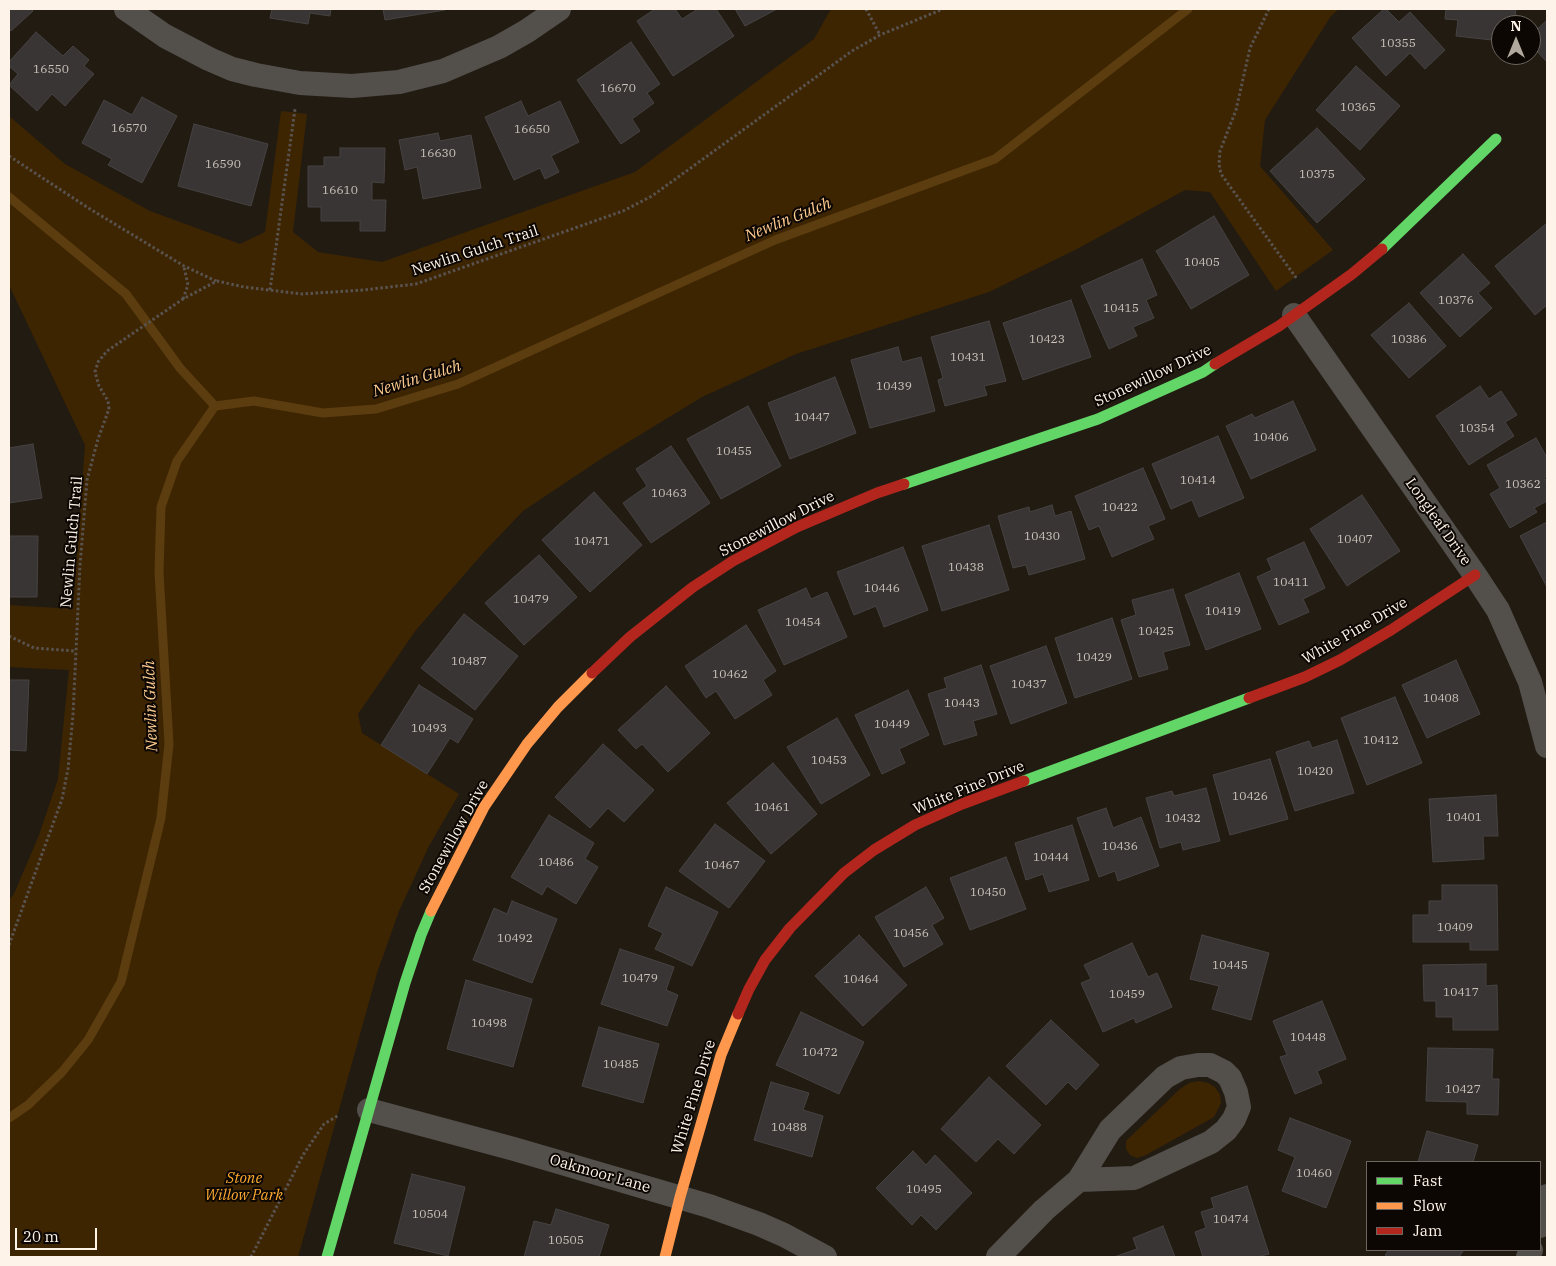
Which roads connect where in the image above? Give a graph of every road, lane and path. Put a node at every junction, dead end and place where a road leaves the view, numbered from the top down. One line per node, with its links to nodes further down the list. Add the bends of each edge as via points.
1 (126, 9): 2 (street, via 165,36 232,69 300,83 352,86 399,82 443,71 499,47)
2 (560, 9)
3 (866, 9): 6 (path)
4 (943, 9): 6 (path, Newlin Gulch Trail)
5 (1269, 9): 11 (path, via 1250,48 1219,164 1221,174)
6 (880, 35): 13 (path, Newlin Gulch Trail, via 808,81 652,196 590,224 416,284 311,294)
7 (295, 109): 13 (path)
8 (1496, 139): 15 (street, Stonewillow Drive, via 1384,247)
9 (9, 156): 10 (path)
10 (184, 266): 12 (path); 14 (path, via 188,285)
11 (1297, 280)
12 (216, 281): 13 (path, Newlin Gulch Trail); 14 (path, Newlin Gulch Trail)
13 (270, 290)
14 (183, 299): 18 (path, Newlin Gulch Trail, via 107,351 98,362 95,372 109,409 87,480)
15 (1294, 315): 16 (street, Longleaf Drive); 21 (street, Stonewillow Drive, via 1203,372 1124,409 877,493 797,527 733,561 693,587 630,637 558,707 527,744 484,807 421,934)
16 (1475, 575): 19 (street, Longleaf Drive, via 1498,610 1517,651 1533,691); 25 (street, White Pine Drive, via 1332,665 962,804 915,826 874,850 844,873 790,928 765,960 749,989 720,1055)
17 (9, 636): 18 (path, via 34,648)
18 (75, 651): 20 (path, Newlin Gulch Trail, via 73,715 62,799)
19 (1547, 746)
20 (9, 945)
21 (369, 1110): 25 (street, Oakmoor Lane); 28 (street, Stonewillow Drive)
22 (342, 1113): 27 (path, via 324,1124 303,1154)
23 (1079, 1180): 23 (street, via 1134,1178 1210,1142 1226,1130 1239,1107 1230,1078 1210,1065 1198,1064 1181,1068 1166,1077 1110,1130); 31 (street)
24 (1547, 1196): 26 (street)
25 (680, 1197): 29 (street, White Pine Drive); 30 (street, Oakmoor Lane, via 759,1224)
26 (1541, 1222)
27 (250, 1257)
28 (327, 1257)
29 (665, 1257)
30 (824, 1257)
31 (998, 1257)

